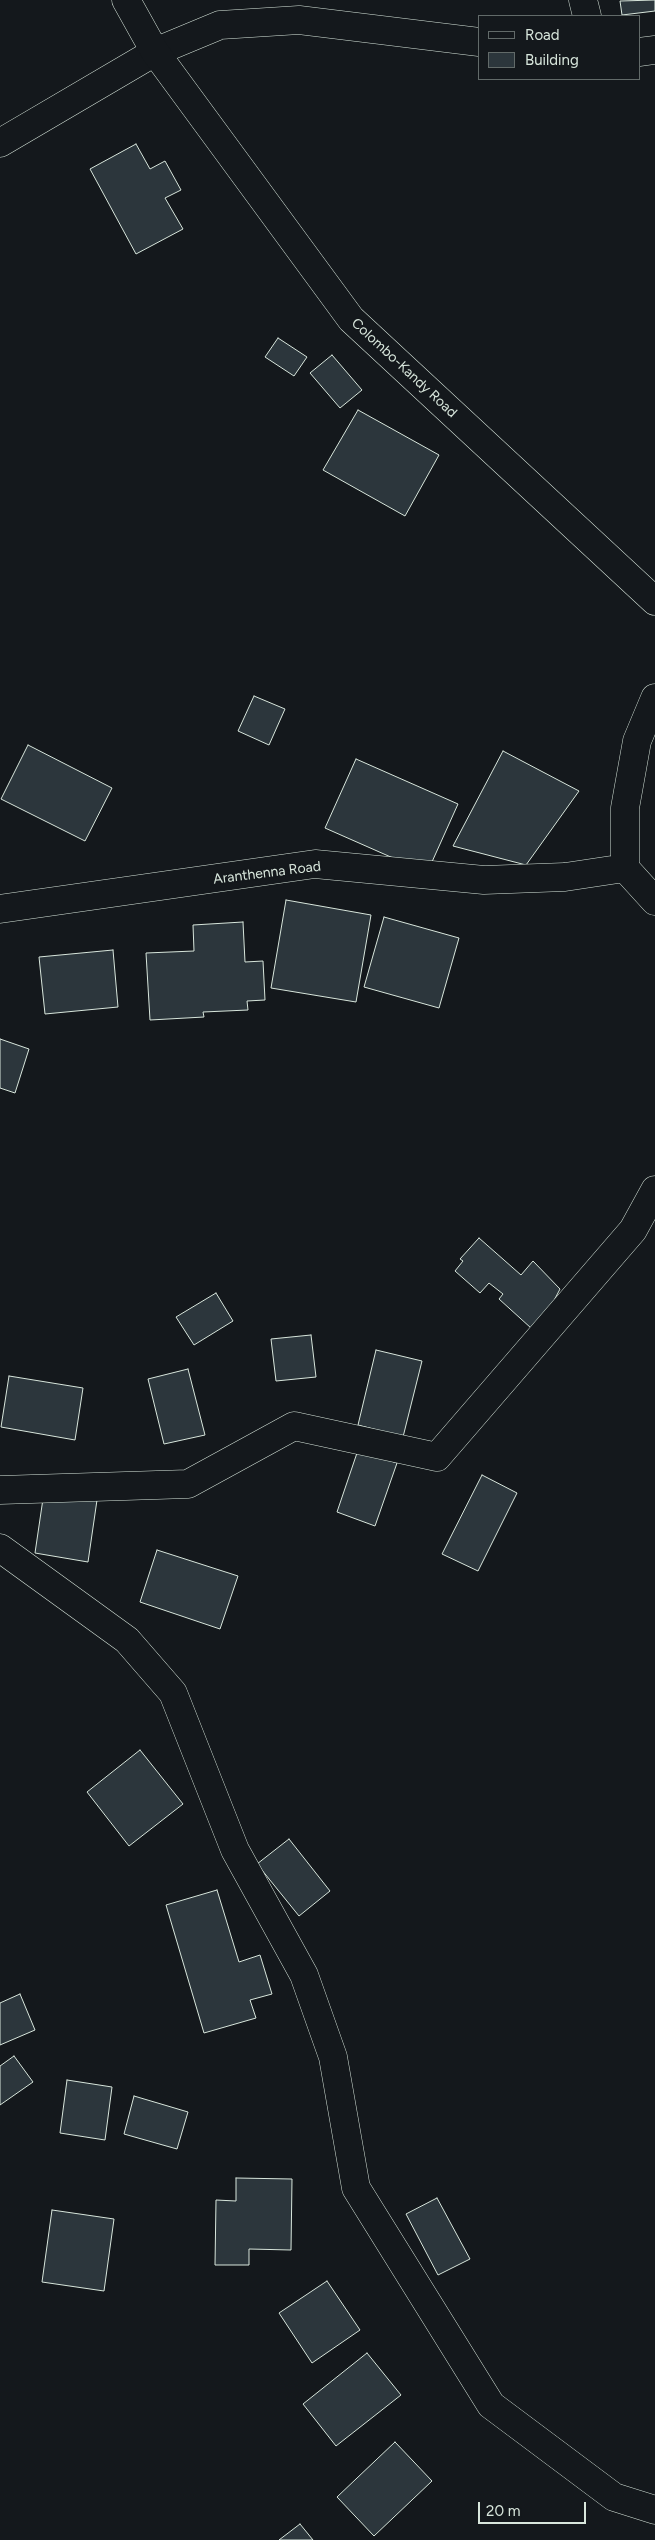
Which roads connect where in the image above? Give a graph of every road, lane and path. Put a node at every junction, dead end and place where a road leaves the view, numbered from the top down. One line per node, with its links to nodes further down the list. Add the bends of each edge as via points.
1 (126, 0): 6 (main road, Colombo-Kandy Road)
2 (583, 0): 3 (main road)
3 (587, 15)
4 (478, 42): 6 (main road, via 299,20 220,25)
5 (655, 50): 7 (main road)
6 (155, 52): 8 (main road); 9 (main road, Colombo-Kandy Road, via 351,319)
7 (640, 52)
8 (0, 143)
9 (651, 590)
10 (655, 698): 11 (main road, via 637,741 627,798)
11 (625, 868): 12 (main road); 13 (main road, Aranthenna Road, via 565,877 484,880 315,864)
12 (655, 901)
13 (0, 908)
14 (655, 1190): 15 (main road, via 633,1230 437,1457 294,1426 188,1484)
15 (0, 1490)
16 (0, 1548): 17 (main road, via 127,1640 173,1694 235,1850 304,1975 333,2057 356,2188 491,2405 614,2497)
17 (655, 2510)

